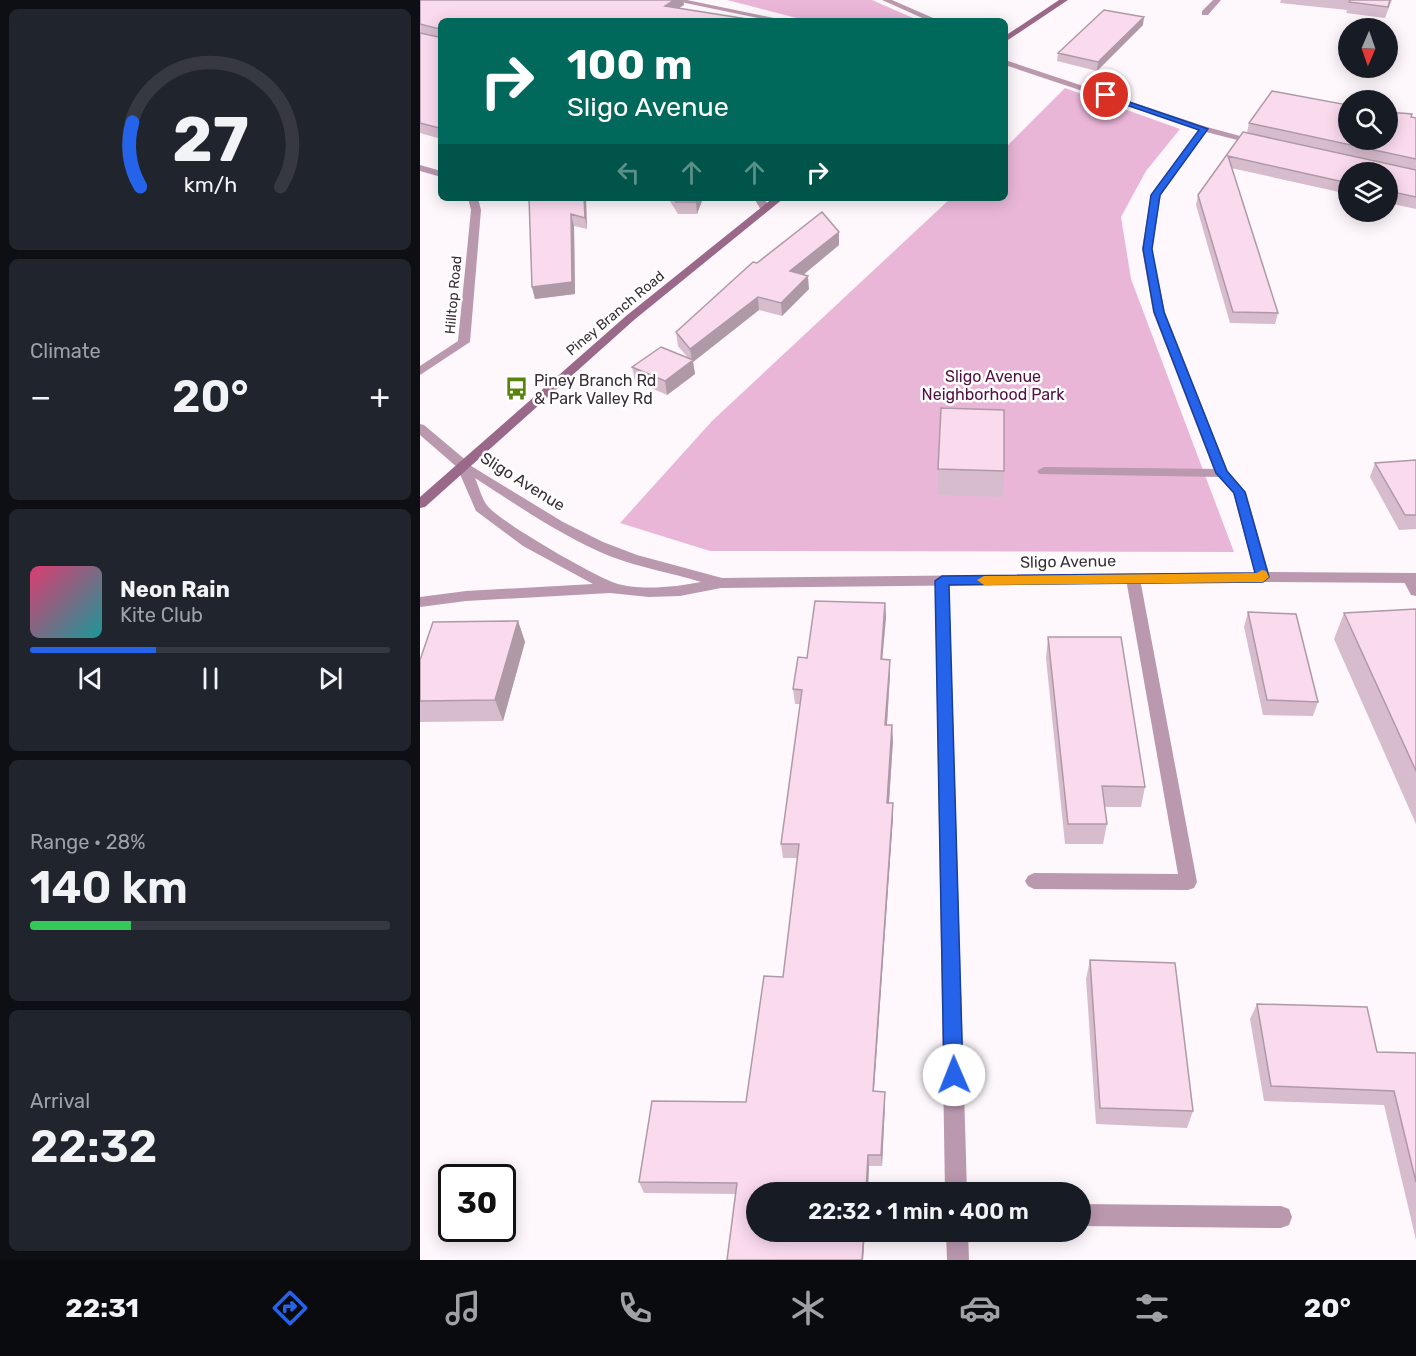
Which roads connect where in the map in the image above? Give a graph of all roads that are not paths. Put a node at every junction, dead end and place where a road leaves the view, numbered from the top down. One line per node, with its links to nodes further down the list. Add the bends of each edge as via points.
1 (675, 0): 6 (street)
2 (886, 0): 7 (street)
3 (1064, 0): 8 (main road)
4 (1217, 0): 5 (street)
5 (1205, 13)
6 (768, 18)
7 (929, 18)
8 (1008, 38)
9 (1008, 64): 10 (street)
10 (1204, 129): 11 (street); 20 (street, via 1156,195 1147,249 1159,312)
11 (1266, 144)
12 (420, 168): 13 (street)
13 (438, 173)
14 (474, 201): 16 (street, Hilltop Road, via 464,342)
15 (762, 203): 18 (main road, Piney Branch Road)
16 (420, 371)
17 (420, 428): 18 (street)
18 (463, 465): 21 (main road, Piney Branch Road); 26 (street, Sligo Avenue, via 589,541 620,555); 27 (street, Sligo Avenue, via 481,508 528,543)
19 (1044, 471): 20 (street)
20 (1222, 473): 22 (street, via 1239,492)
21 (420, 504)
22 (1263, 577): 23 (street, Sligo Avenue); 25 (street, Sligo Avenue)
23 (1133, 579): 24 (street, Sligo Avenue); 29 (street, via 1188,882)
24 (942, 581): 26 (street, Sligo Avenue); 30 (street)
25 (1414, 582)
26 (721, 583): 27 (street, Sligo Avenue, via 681,591)
27 (612, 588): 28 (street)
28 (420, 602)
29 (1034, 881)
30 (956, 1182)
31 (1091, 1215): 32 (street)
32 (1281, 1216)
33 (957, 1242): 34 (street)
34 (958, 1260)

